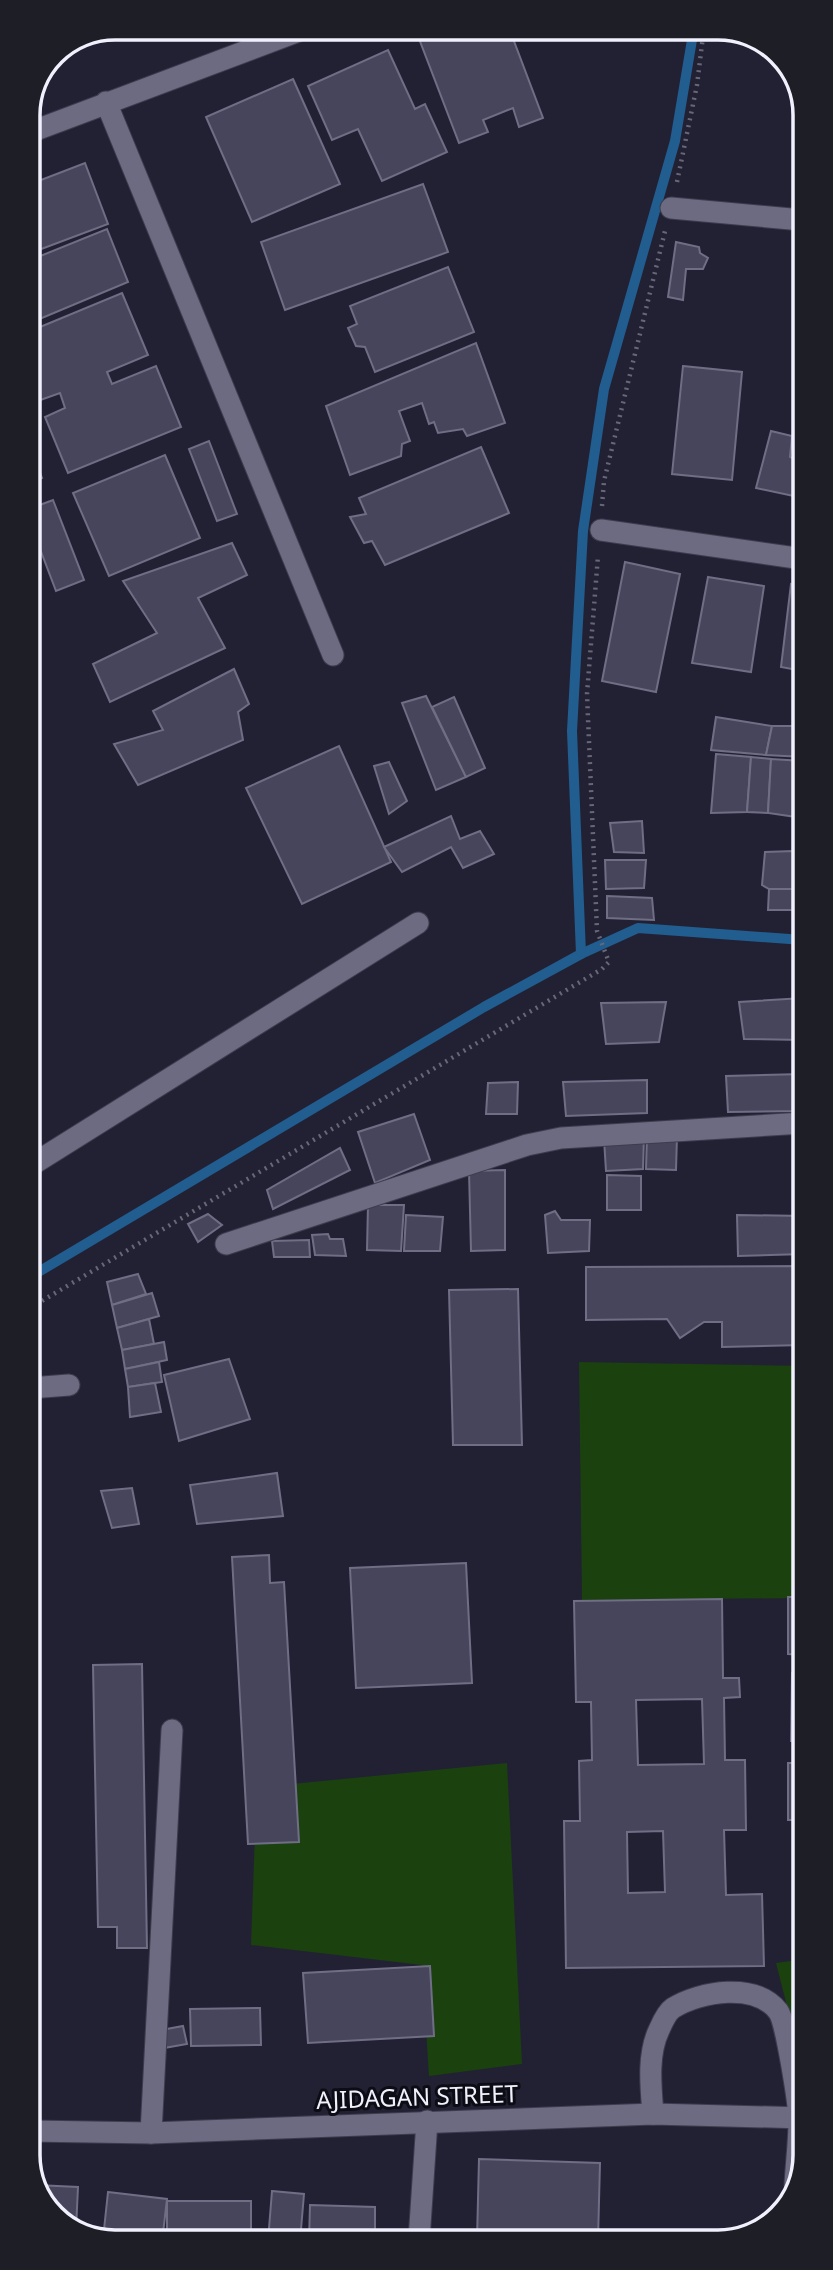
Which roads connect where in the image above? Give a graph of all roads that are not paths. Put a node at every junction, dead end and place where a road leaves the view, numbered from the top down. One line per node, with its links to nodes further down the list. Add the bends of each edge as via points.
1 (274, 40): 2 (street)
2 (106, 102): 3 (street); 8 (street)
3 (40, 128)
4 (671, 208): 5 (street)
5 (793, 219)
6 (601, 530): 7 (street)
7 (793, 558)
8 (333, 654)
9 (418, 923): 11 (street)
10 (793, 1124): 12 (street, via 538,1142)
11 (40, 1160)
12 (226, 1244)
13 (69, 1385): 14 (street)
14 (40, 1387)
15 (172, 1730): 21 (street)
16 (793, 2068): 17 (street, via 779,2012 760,1998 733,1992 703,1996 671,2009 657,2032)
17 (653, 2115): 18 (street, AJIDAGAN STREET); 19 (street, AJIDAGAN STREET)
18 (793, 2118)
19 (427, 2121): 21 (street, AJIDAGAN STREET); 22 (street)
20 (40, 2131): 21 (street, AJIDAGAN STREET)
21 (151, 2133)
22 (420, 2230)

